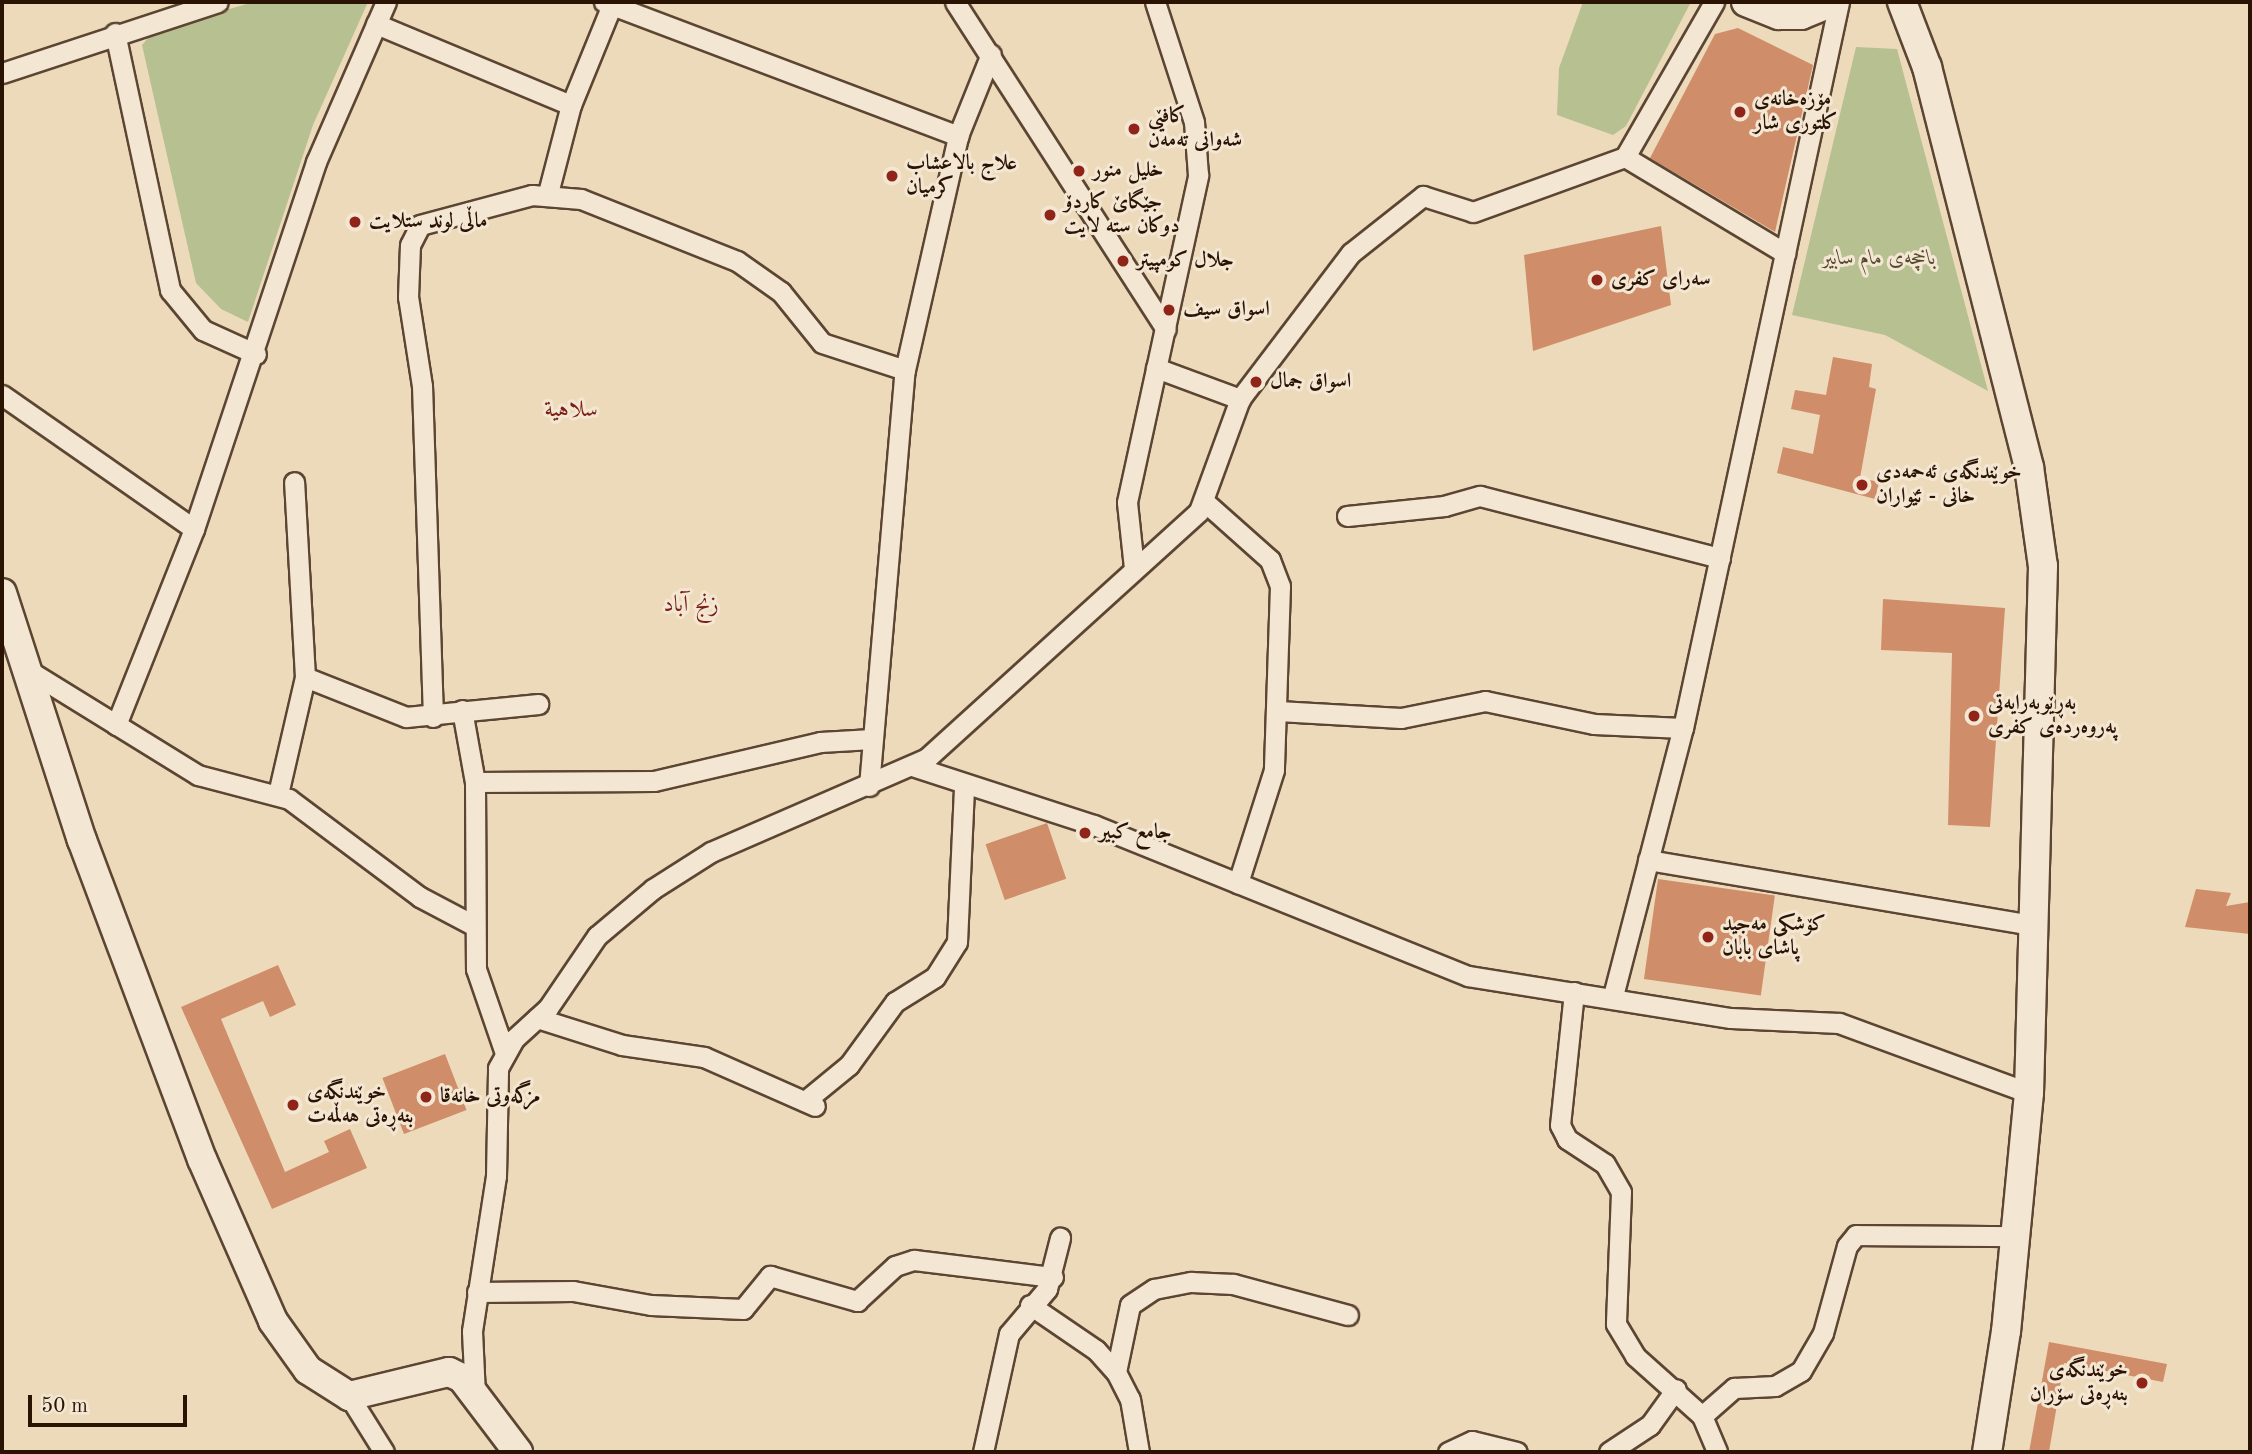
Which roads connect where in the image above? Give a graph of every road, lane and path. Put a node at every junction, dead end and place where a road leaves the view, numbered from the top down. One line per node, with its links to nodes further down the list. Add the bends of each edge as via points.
1 (218, 2): 11 (street)
2 (386, 2): 10 (street)
3 (955, 2): 12 (street)
4 (1155, 2): 19 (street, via 1194,122 1198,175)
5 (1714, 2): 16 (street)
6 (1746, 2): 7 (street, via 1779,15 1801,15)
7 (1837, 2): 18 (street)
8 (1902, 2): 49 (street, via 1927,67 2038,516 2046,616)
9 (609, 3): 14 (street); 15 (street)
10 (376, 24): 14 (street); 20 (street, via 316,162)
11 (115, 33): 13 (street); 20 (street, via 170,290 203,330)
12 (991, 54): 15 (street); 19 (street)
13 (2, 73)
14 (571, 105): 17 (street)
15 (958, 136): 22 (street)
16 (1625, 157): 18 (street); 24 (street, via 1473,212 1433,195 1419,199 1343,261)
17 (548, 193): 22 (street, via 581,199 721,252 768,280 822,343); 37 (street, via 433,219 420,225 410,245 408,312 422,386)
18 (1786, 253): 29 (street)
19 (1166, 329): 21 (street)
20 (256, 354): 28 (street)
21 (1156, 368): 24 (street); 30 (street, via 1126,510)
22 (905, 369): 40 (street)
23 (2, 395): 28 (street)
24 (1240, 399): 26 (street)
25 (294, 482): 33 (street)
26 (1206, 503): 30 (street); 36 (street, via 1264,554 1278,576)
27 (1347, 516): 29 (street, via 1444,506 1480,496)
28 (194, 529): 38 (street)
29 (1720, 558): 39 (street)
30 (1134, 568): 41 (street)
31 (4, 610): 32 (street)
32 (23, 666): 38 (street); 64 (street, via 86,853 250,1274 308,1370)
33 (305, 677): 37 (street, via 396,714); 45 (street)
34 (538, 704): 35 (street)
35 (462, 710): 37 (street); 42 (street)
36 (1278, 711): 39 (street, via 1401,718 1485,701 1594,724); 47 (street, via 1269,789)
37 (433, 717)
38 (117, 725): 45 (street, via 212,781)
39 (1683, 728): 46 (street)
40 (872, 739): 42 (street, via 820,742 654,781); 43 (street)
41 (915, 766): 43 (street); 44 (street)
42 (475, 782): 48 (street)
43 (869, 786): 52 (street, via 741,837 653,889 597,936)
44 (964, 787): 47 (street, via 1094,825); 52 (street, via 957,942 935,976 895,1002 849,1065 811,1104 704,1057 622,1045)
45 (278, 794): 48 (street, via 419,897)
46 (1648, 860): 49 (street); 51 (street)
47 (1238, 883): 50 (street, via 1468,976)
48 (473, 925): 53 (street, via 481,991)
49 (2034, 925): 54 (street)
50 (1574, 992): 51 (street); 62 (street, via 1560,1125 1567,1139 1605,1164 1617,1181 1616,1324 1635,1356)
51 (1613, 996): 54 (street, via 1731,1018 1839,1023)
52 (537, 1018): 53 (street)
53 (505, 1053): 58 (street, via 495,1084 496,1176)
54 (2029, 1093): 55 (street)
55 (2016, 1236): 65 (street, via 1856,1235 1847,1246 1823,1333 1801,1371 1774,1386 1734,1388); 74 (street)
56 (1060, 1238): 57 (street)
57 (1053, 1277): 58 (street, via 914,1260 895,1266 857,1301 766,1277 743,1309 651,1305 583,1292); 59 (street)
58 (477, 1292): 63 (street)
59 (1030, 1305): 61 (street, via 1096,1350); 68 (street, via 1005,1345)
60 (1348, 1315): 61 (street, via 1233,1284 1191,1282 1154,1289 1130,1305)
61 (1116, 1372): 69 (street, via 1130,1399)
62 (1676, 1389): 65 (street); 72 (street, via 1650,1425)
63 (475, 1395): 64 (street, via 449,1372); 67 (street)
64 (349, 1396): 66 (street)
65 (1702, 1416): 73 (street)
66 (384, 1452)
67 (518, 1452)
68 (983, 1452)
69 (1139, 1452)
70 (1448, 1452): 71 (street, via 1472,1441)
71 (1517, 1452)
72 (1609, 1452)
73 (1717, 1452)
74 (1987, 1452)

